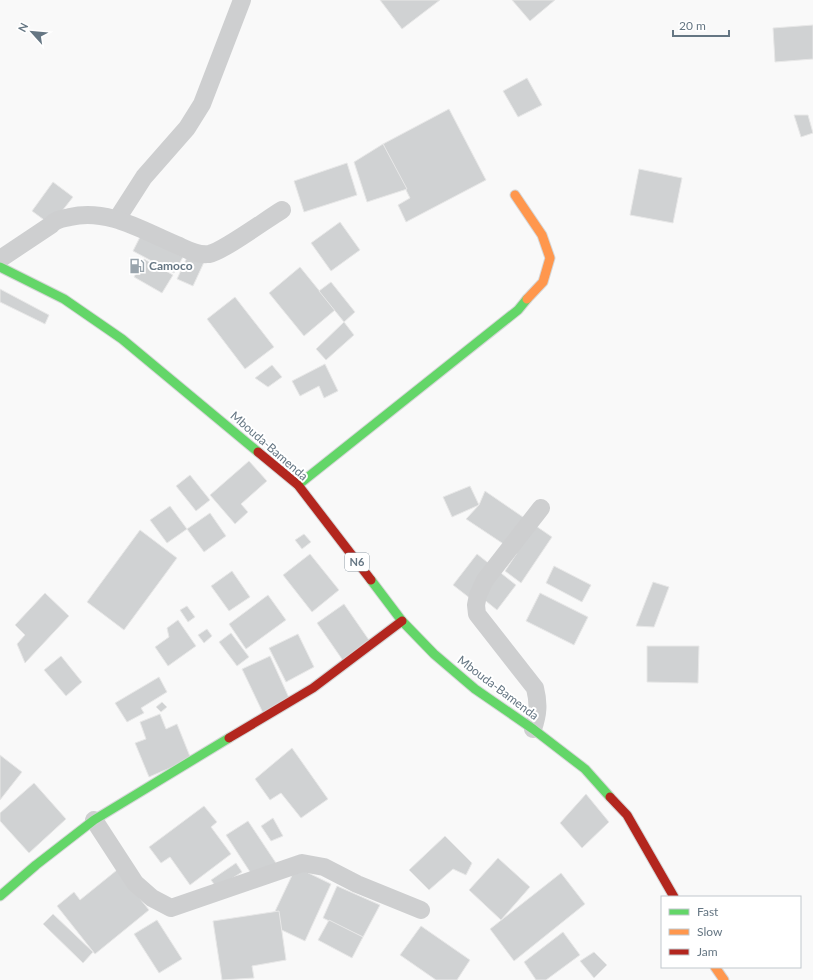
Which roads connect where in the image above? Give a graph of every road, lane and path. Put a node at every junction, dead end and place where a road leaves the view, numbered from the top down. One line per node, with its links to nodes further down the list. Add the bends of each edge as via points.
1 (242, 0): 4 (street, via 202,104 187,128 144,177)
2 (515, 194): 7 (main road, via 542,235 550,258 543,282 518,310)
3 (282, 210): 4 (street, via 220,250 208,254 192,252)
4 (117, 219): 5 (street, via 76,216 55,220 51,226)
5 (0, 259)
6 (0, 267): 7 (main road, Mbouda-Bamenda / N6, via 64,298 122,339)
7 (298, 485): 9 (main road, Mbouda-Bamenda / N6)
8 (541, 508): 10 (street, via 485,580 476,605 477,614 535,688 538,713)
9 (402, 621): 10 (main road, Mbouda-Bamenda / N6, via 434,654 475,689); 11 (main road, via 313,688)
10 (533, 729): 13 (main road, Mbouda-Bamenda / N6, via 585,769 627,815)
11 (94, 820): 12 (main road); 14 (street, via 135,883 152,898 171,908 302,863 324,867 357,884)
12 (0, 896)
13 (673, 896)
14 (421, 910)
15 (716, 968): 16 (main road)
16 (724, 980)

